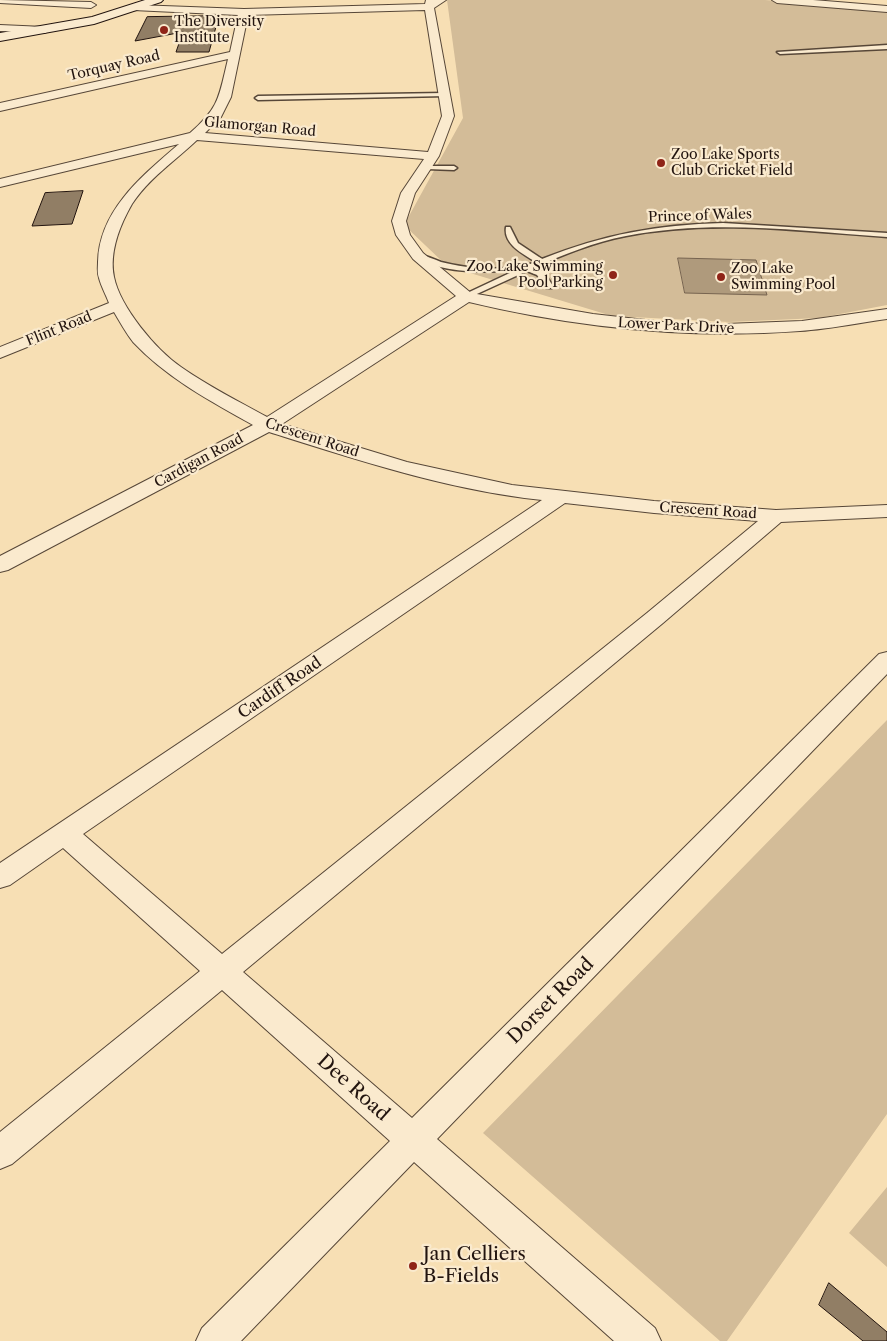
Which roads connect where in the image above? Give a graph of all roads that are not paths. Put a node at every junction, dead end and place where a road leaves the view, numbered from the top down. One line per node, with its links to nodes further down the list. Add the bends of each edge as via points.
1 (0, 0): 6 (street)
2 (157, 0): 7 (main road)
3 (441, 0): 5 (street)
4 (777, 0): 8 (street)
5 (430, 4): 9 (street); 16 (street)
6 (91, 5)
7 (136, 8): 9 (street); 11 (main road)
8 (887, 9)
9 (244, 12): 15 (street, Crescent Road)
10 (0, 28): 11 (street)
11 (46, 30): 12 (main road)
12 (0, 37)
13 (887, 47): 14 (lane)
14 (780, 52)
15 (234, 54): 18 (street, Torquay Road); 19 (street, Crescent Road, via 220,109)
16 (444, 95): 17 (lane); 20 (street, via 448,116)
17 (258, 98)
18 (0, 106)
19 (194, 136): 20 (street, Glamorgan Road); 22 (street, Glamorgan Road); 30 (street, Crescent Road, via 132,195 114,225 106,251 106,276)
20 (430, 161): 21 (lane); 25 (street, via 408,193 399,222 402,235)
21 (454, 168)
22 (0, 183)
23 (508, 228): 26 (lane, via 509,236 518,248)
24 (887, 235): 26 (lane, Prince of Wales, via 759,226 661,228 602,240)
25 (418, 256): 27 (lane, via 461,268); 29 (street)
26 (542, 262): 27 (lane, Prince of Wales)
27 (527, 269): 28 (lane, via 540,274); 29 (lane, Prince of Wales)
28 (549, 286)
29 (466, 297): 31 (street, Lower Park Drive, via 594,319 672,328 725,330 802,326); 33 (street, Cardigan Road)
30 (118, 305): 32 (street, Flint Road); 33 (street, Crescent Road, via 138,337 172,370)
31 (887, 314)
32 (0, 353)
33 (267, 425): 34 (street, Crescent Road, via 402,467 482,486); 37 (street, Cardigan Road)
34 (561, 497): 36 (street, Crescent Road); 39 (street, Cardiff Road)
35 (887, 511): 36 (street, Crescent Road)
36 (776, 516): 41 (street)
37 (0, 565)
38 (887, 660): 42 (street, Dorset Road)
39 (65, 834): 40 (street, Cardiff Road); 41 (street, Dee Road)
40 (0, 877)
41 (223, 971): 42 (street, Dee Road); 43 (street)
42 (413, 1141): 44 (street, Dorset Road); 45 (street, Dee Road)
43 (0, 1153)
44 (215, 1341)
45 (642, 1341)

